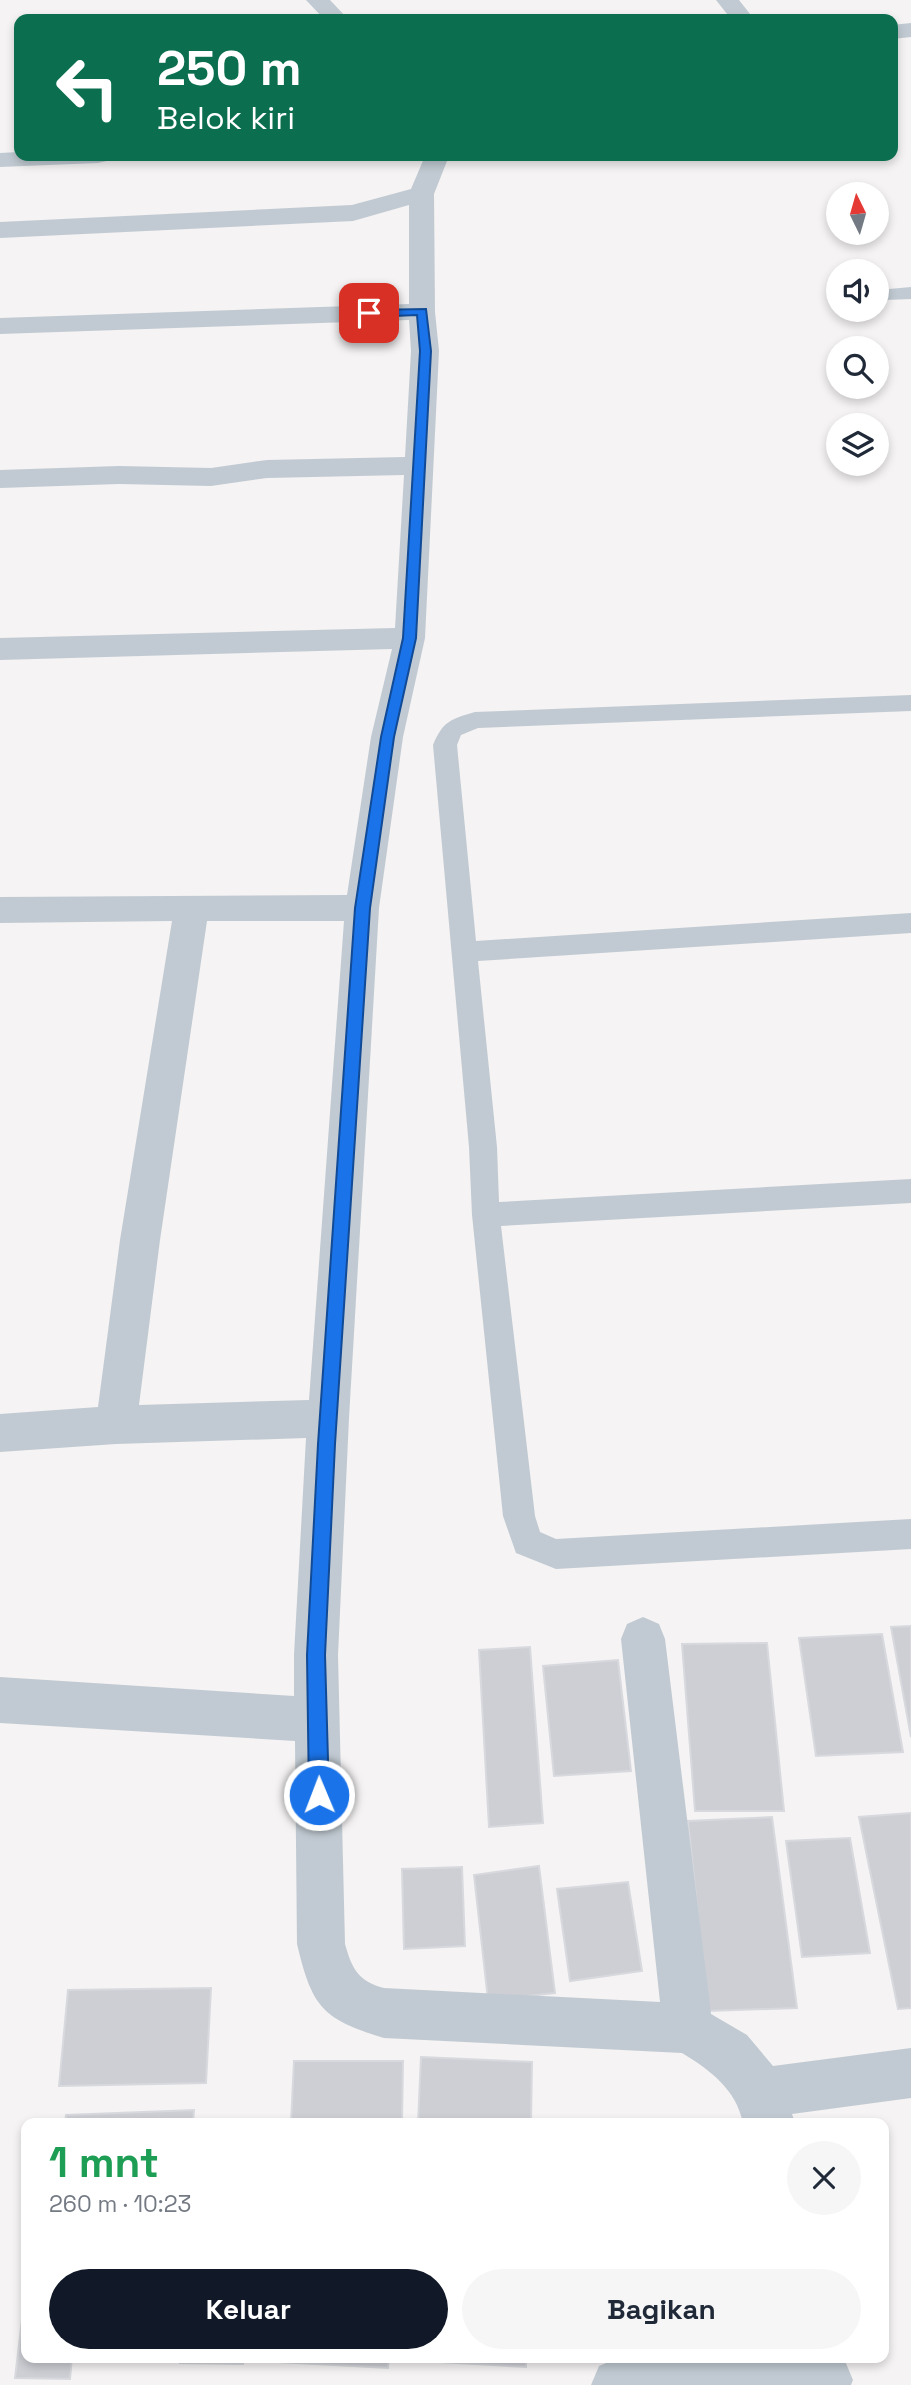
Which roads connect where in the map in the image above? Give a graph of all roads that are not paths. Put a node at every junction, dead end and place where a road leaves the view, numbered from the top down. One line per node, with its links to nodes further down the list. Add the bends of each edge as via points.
1 (317, 0): 3 (street)
2 (727, 0): 4 (street)
3 (332, 14)
4 (739, 14)
5 (435, 161): 6 (street)
6 (422, 194): 7 (street, via 353,213); 10 (street)
7 (0, 230)
8 (889, 293): 9 (lane)
9 (911, 293)
10 (422, 312): 11 (street); 12 (street, via 425,351)
11 (0, 326)
12 (417, 466): 13 (street, via 267,469 189,478); 14 (street)
13 (0, 479)
14 (410, 638): 15 (street); 18 (street, via 387,737)
15 (0, 649)
16 (911, 703): 21 (lane, via 475,720 451,730 444,745)
17 (192, 908): 18 (street); 19 (street); 25 (street)
18 (362, 908): 24 (street)
19 (0, 910)
20 (911, 923): 21 (lane)
21 (465, 952): 23 (lane)
22 (911, 1191): 23 (lane)
23 (486, 1215): 27 (lane, via 519,1516 527,1542 556,1555)
24 (328, 1418): 25 (street); 30 (street, via 316,1655)
25 (116, 1425): 26 (street)
26 (0, 1433)
27 (911, 1534)
28 (643, 1639): 31 (street)
29 (0, 1700): 30 (street)
30 (318, 1720): 31 (street, via 321,1944 330,1982 354,2005 384,2013)
31 (688, 2028): 33 (street, via 729,2053)
32 (911, 2073): 33 (street)
33 (765, 2108)
34 (824, 2374): 35 (street)
35 (618, 2385)

